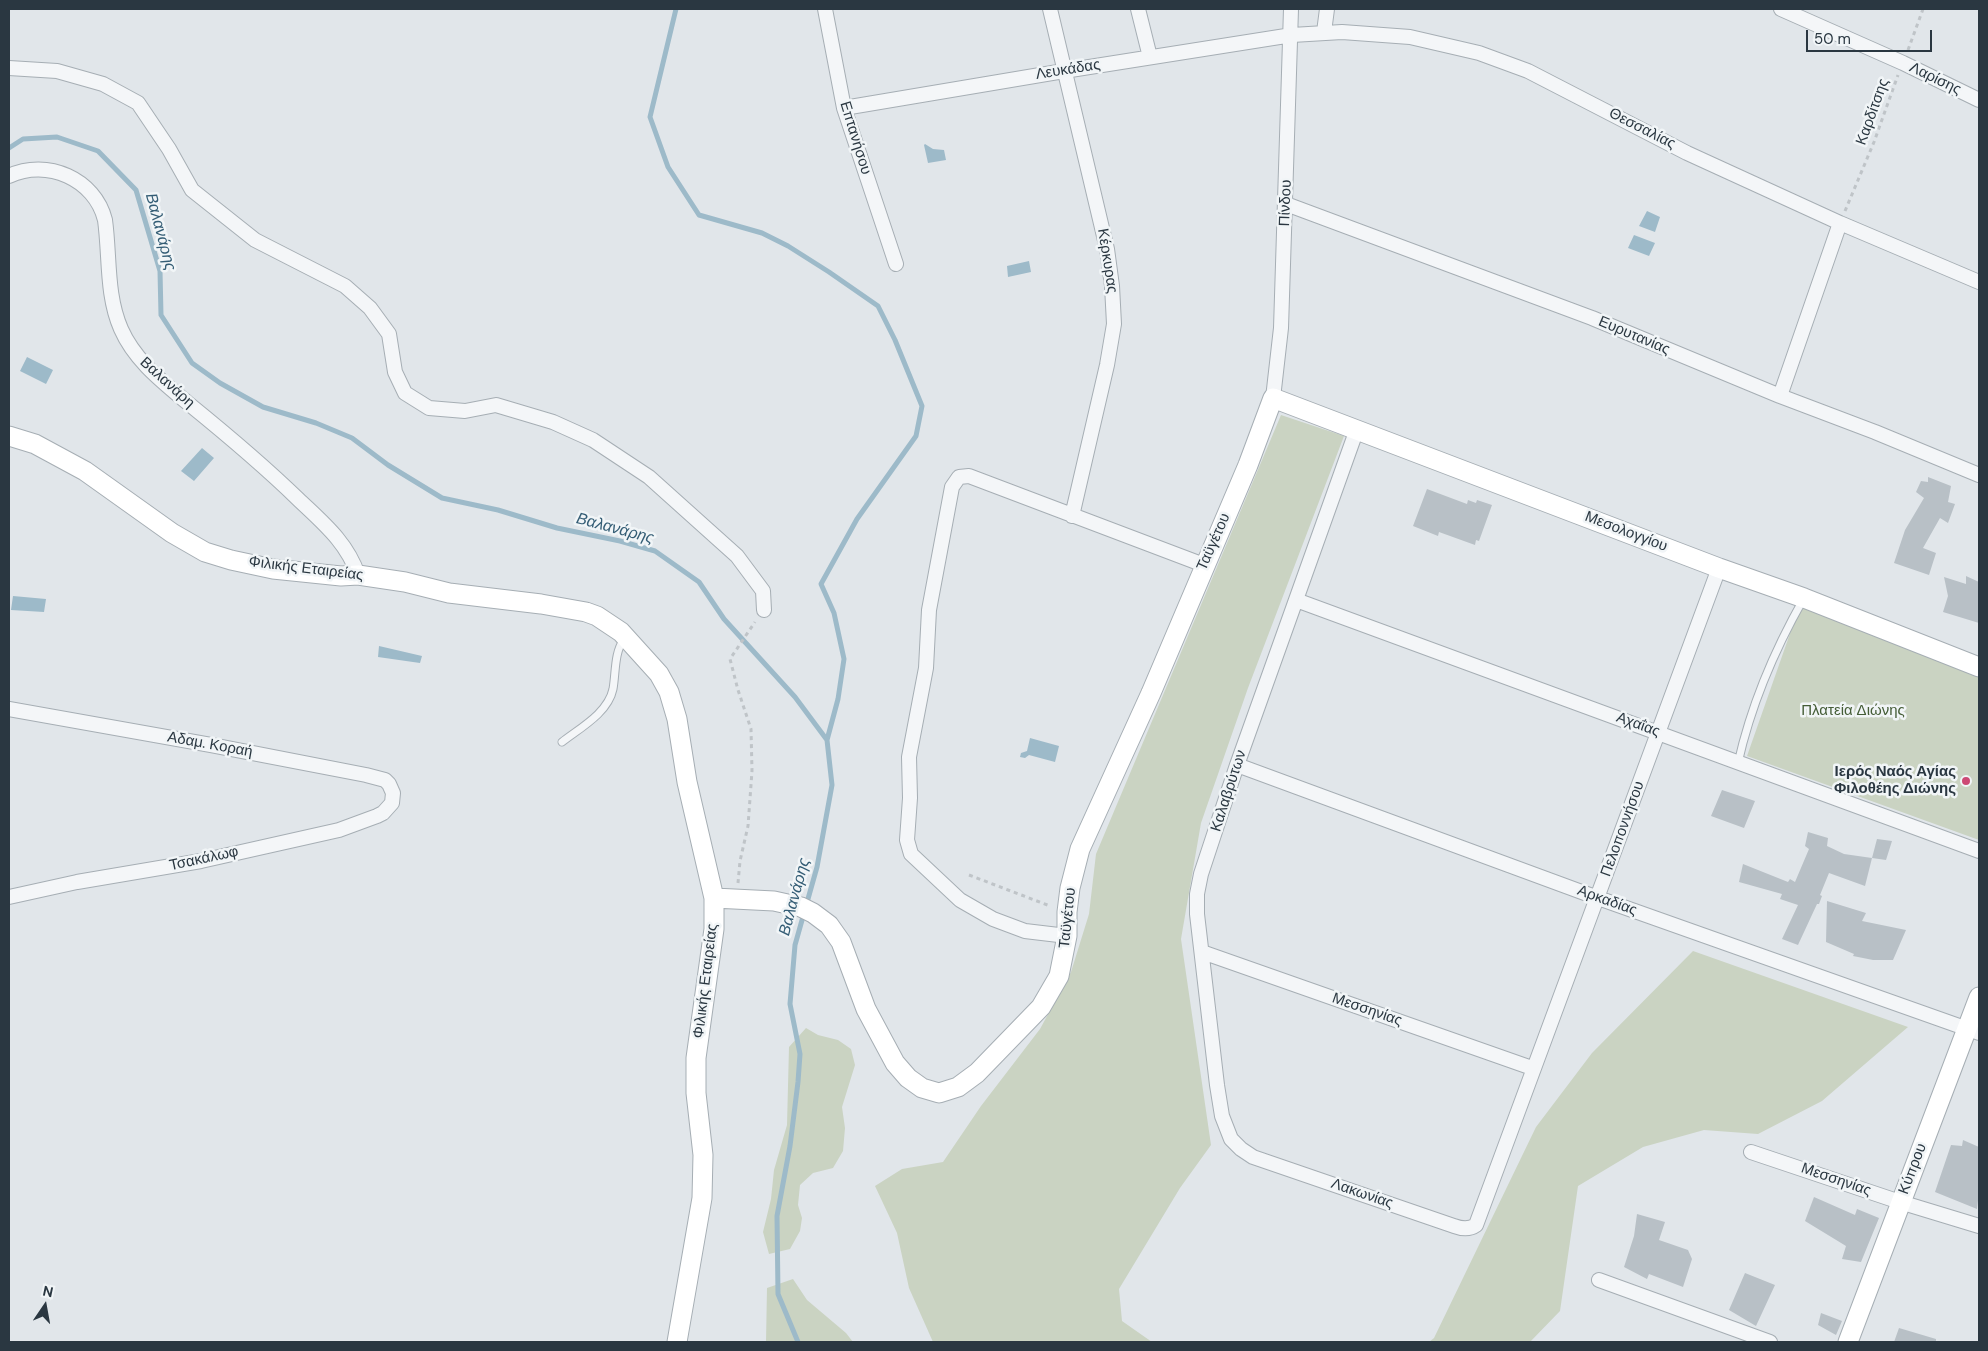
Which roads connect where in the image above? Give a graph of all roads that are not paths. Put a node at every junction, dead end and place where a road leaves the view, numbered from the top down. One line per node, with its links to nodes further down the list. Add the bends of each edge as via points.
1 (825, 9): 13 (street, Επτανήσου)
2 (1050, 9): 11 (street, Κέρκυρας)
3 (1138, 9): 9 (street)
4 (1291, 9): 8 (street, Πίνδου)
5 (1327, 9): 7 (street)
6 (1781, 9): 12 (street, Λαρίσης)
7 (1324, 32): 8 (street, Θεσσαλίας); 16 (street, Θεσσαλίας, via 1410,37 1459,47 1509,63 1687,153)
8 (1292, 35): 9 (street, Λευκάδας); 15 (street, Πίνδου)
9 (1150, 57): 11 (street, Λευκάδας)
10 (9, 68): 30 (street, via 57,71 103,84 138,103 192,190 255,240 345,286 370,308 389,334 395,372 405,393 429,408 465,411 496,405 553,422 593,440 649,477 737,556 763,591)
11 (1064, 71): 13 (street, Λευκάδας); 24 (street, Κέρκυρας, via 1107,249 1114,308 1107,365)
12 (1979, 100)
13 (844, 108): 17 (street, Επτανήσου)
14 (9, 176): 27 (street, Βαλανάρη, via 28,169 55,171 92,192 105,220 115,311 136,355 159,379 250,454 329,528 345,546)
15 (1286, 204): 19 (street, Ευρυτανίας, via 1592,318); 20 (street, Πίνδου, via 1281,328)
16 (1840, 222): 18 (street, Θεσσαλίας); 19 (street)
17 (896, 264)
18 (1979, 282)
19 (1780, 396): 23 (street, Ευρυτανίας)
20 (1273, 398): 21 (street, Μεσολογγίου); 25 (street, Ταϋγέτου)
21 (1357, 428): 26 (street, Μεσολογγίου); 29 (street, Καλαβρύτων)
22 (9, 436): 27 (street, Φιλικής Εταιρείας, via 35,444 69,461 172,533 205,552 273,569)
23 (1979, 475)
24 (1072, 516): 25 (street); 43 (street, via 969,476 959,477 955,482 928,610 926,668 909,757 907,840 911,854 960,900 993,919 1025,931)
25 (1204, 565): 43 (street, Ταϋγέτου, via 1151,693 1080,849 1070,888)
26 (1719, 568): 28 (street, Μεσολογγίου); 34 (street, Πελοποννήσου)
27 (358, 575): 31 (street, Φιλικής Εταιρείας, via 449,593 576,610 597,616)
28 (1804, 598): 32 (street, Μεσολογγίου); 36 (lane, via 1770,668 1744,735)
29 (1296, 600): 34 (street, Αχαΐας); 37 (street, Καλαβρύτων)
30 (764, 610)
31 (626, 636): 35 (lane, via 619,649 613,690 606,704); 41 (street, Φιλικής Εταιρείας, via 659,674 675,708)
32 (1979, 667)
33 (9, 709): 38 (street, Αδαμ. Κοραή, via 366,775 389,784 393,793)
34 (1658, 733): 36 (street, Αχαΐας); 42 (street, Πελοποννήσου)
35 (562, 742)
36 (1738, 763): 39 (street, Αχαΐας)
37 (1237, 765): 42 (street, Αρκαδίας); 44 (street, Καλαβρύτων, via 1197,894)
38 (392, 803): 40 (street, Τσακάλωφ, via 377,816 339,830 201,861)
39 (1979, 851)
40 (9, 897)
41 (714, 898): 43 (street, Ταϋγέτου, via 790,904 813,912 829,925 841,942 866,1009 895,1063 922,1088 939,1093 958,1088 977,1073 1041,1007 1059,976); 54 (street, Φιλικής Εταιρείας, via 714,929 696,1058 696,1093 703,1155 702,1198)
42 (1598, 898): 46 (street, Αρκαδίας); 47 (street, Πελοποννήσου)
43 (1067, 936)
44 (1202, 952): 47 (street, Μεσσηνίας); 49 (street, Καλαβρύτων, via 1222,1116 1231,1140)
45 (1979, 996): 46 (street, Κύπρου)
46 (1973, 1031): 50 (street, Κύπρου)
47 (1532, 1068): 52 (street, Πελοποννήσου, via 1479,1220)
48 (1751, 1152): 50 (street, Μεσσηνίας)
49 (1253, 1157): 52 (street, Λακωνίας, via 1463,1229)
50 (1900, 1202): 51 (street, Μεσσηνίας); 56 (street, Κύπρου)
51 (1979, 1226)
52 (1471, 1228)
53 (1599, 1280): 55 (street)
54 (677, 1342)
55 (1770, 1342)
56 (1848, 1342)

